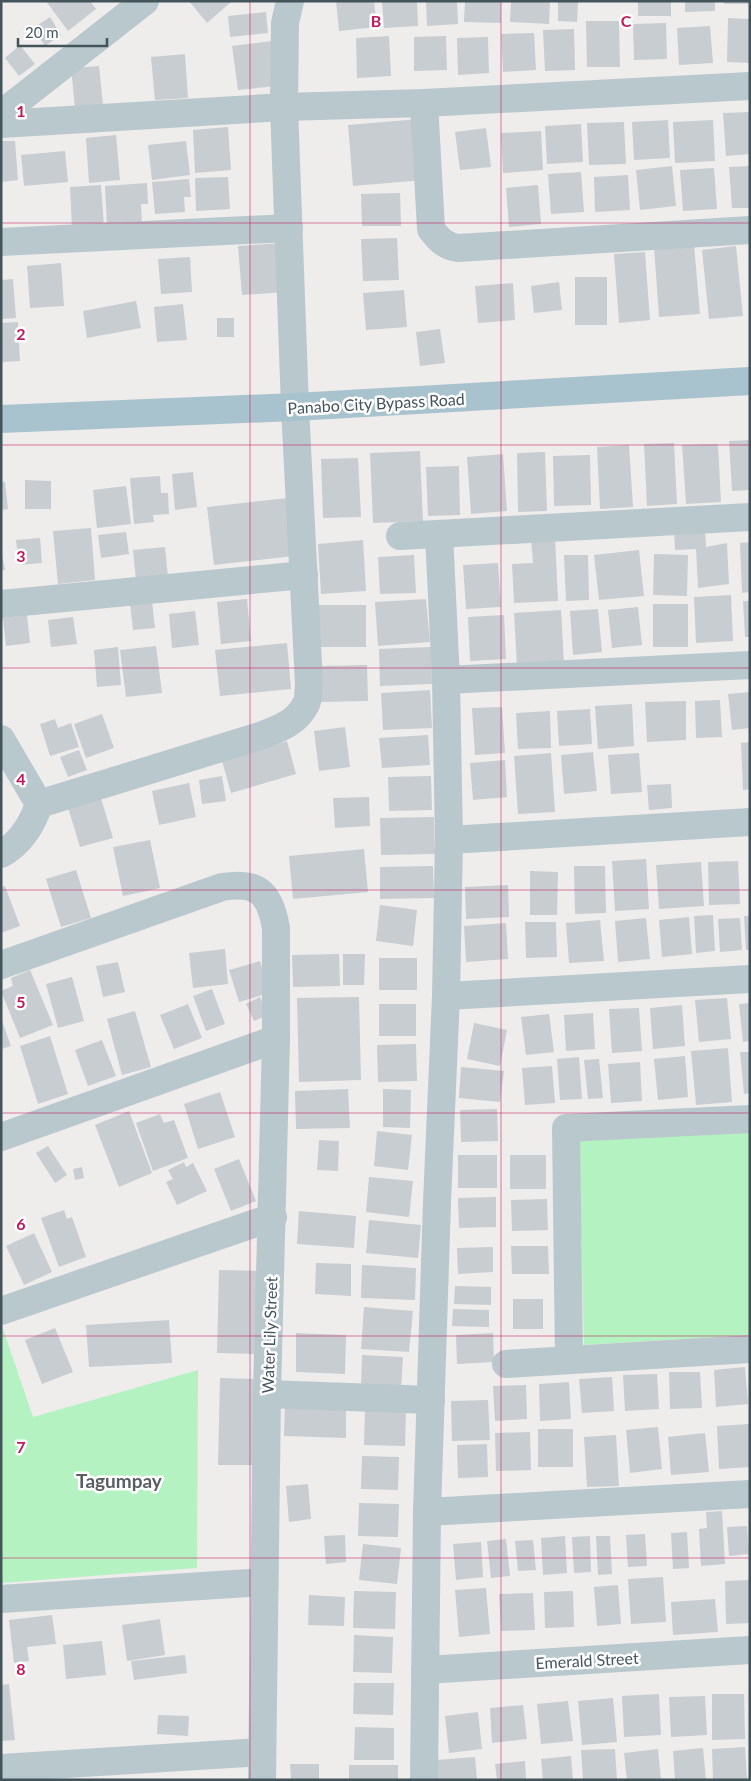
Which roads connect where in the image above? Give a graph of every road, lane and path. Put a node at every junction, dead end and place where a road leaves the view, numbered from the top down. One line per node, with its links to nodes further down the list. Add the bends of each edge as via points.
1 (145, 1): 6 (street)
2 (290, 1): 5 (street, via 285,23)
3 (750, 86): 4 (street)
4 (424, 103): 5 (street); 9 (street, via 432,230 449,247)
5 (284, 107): 7 (street); 8 (street)
6 (1, 114)
7 (1, 124)
8 (289, 228): 10 (street); 12 (street)
9 (750, 230)
10 (1, 242)
11 (750, 381): 12 (main road, Panabo City Bypass Road)
12 (295, 407): 13 (main road, Panabo City Bypass Road); 17 (street)
13 (1, 419)
14 (750, 517): 15 (street)
15 (439, 534): 16 (street); 20 (street)
16 (400, 536)
17 (304, 575): 18 (street); 22 (street, via 309,684 307,704 296,718 260,736)
18 (1, 604)
19 (750, 665): 20 (street)
20 (446, 680): 24 (street)
21 (1, 739): 22 (street)
22 (39, 804): 25 (street, via 34,821 23,837)
23 (750, 822): 24 (street)
24 (449, 840): 28 (street)
25 (1, 854)
26 (1, 965): 29 (street, Water Lily Street, via 222,887 250,886 263,894 273,911 276,928)
27 (750, 979): 28 (street)
28 (446, 996): 38 (street)
29 (276, 1039): 31 (street); 32 (street, Water Lily Street)
30 (750, 1119): 35 (street, via 566,1128)
31 (1, 1137)
32 (273, 1217): 33 (street); 37 (street, Water Lily Street)
33 (1, 1311)
34 (750, 1350): 35 (street)
35 (568, 1360): 36 (street)
36 (506, 1364)
37 (267, 1394): 38 (street); 41 (street, Water Lily Street)
38 (431, 1400): 40 (street)
39 (750, 1494): 40 (street)
40 (427, 1512): 44 (street)
41 (264, 1582): 42 (street); 45 (street, Water Lily Street)
42 (1, 1599)
43 (750, 1650): 44 (street, Emerald Street)
44 (425, 1670): 48 (street)
45 (262, 1752): 46 (street); 47 (street, Water Lily Street)
46 (1, 1768)
47 (262, 1780)
48 (424, 1780)

